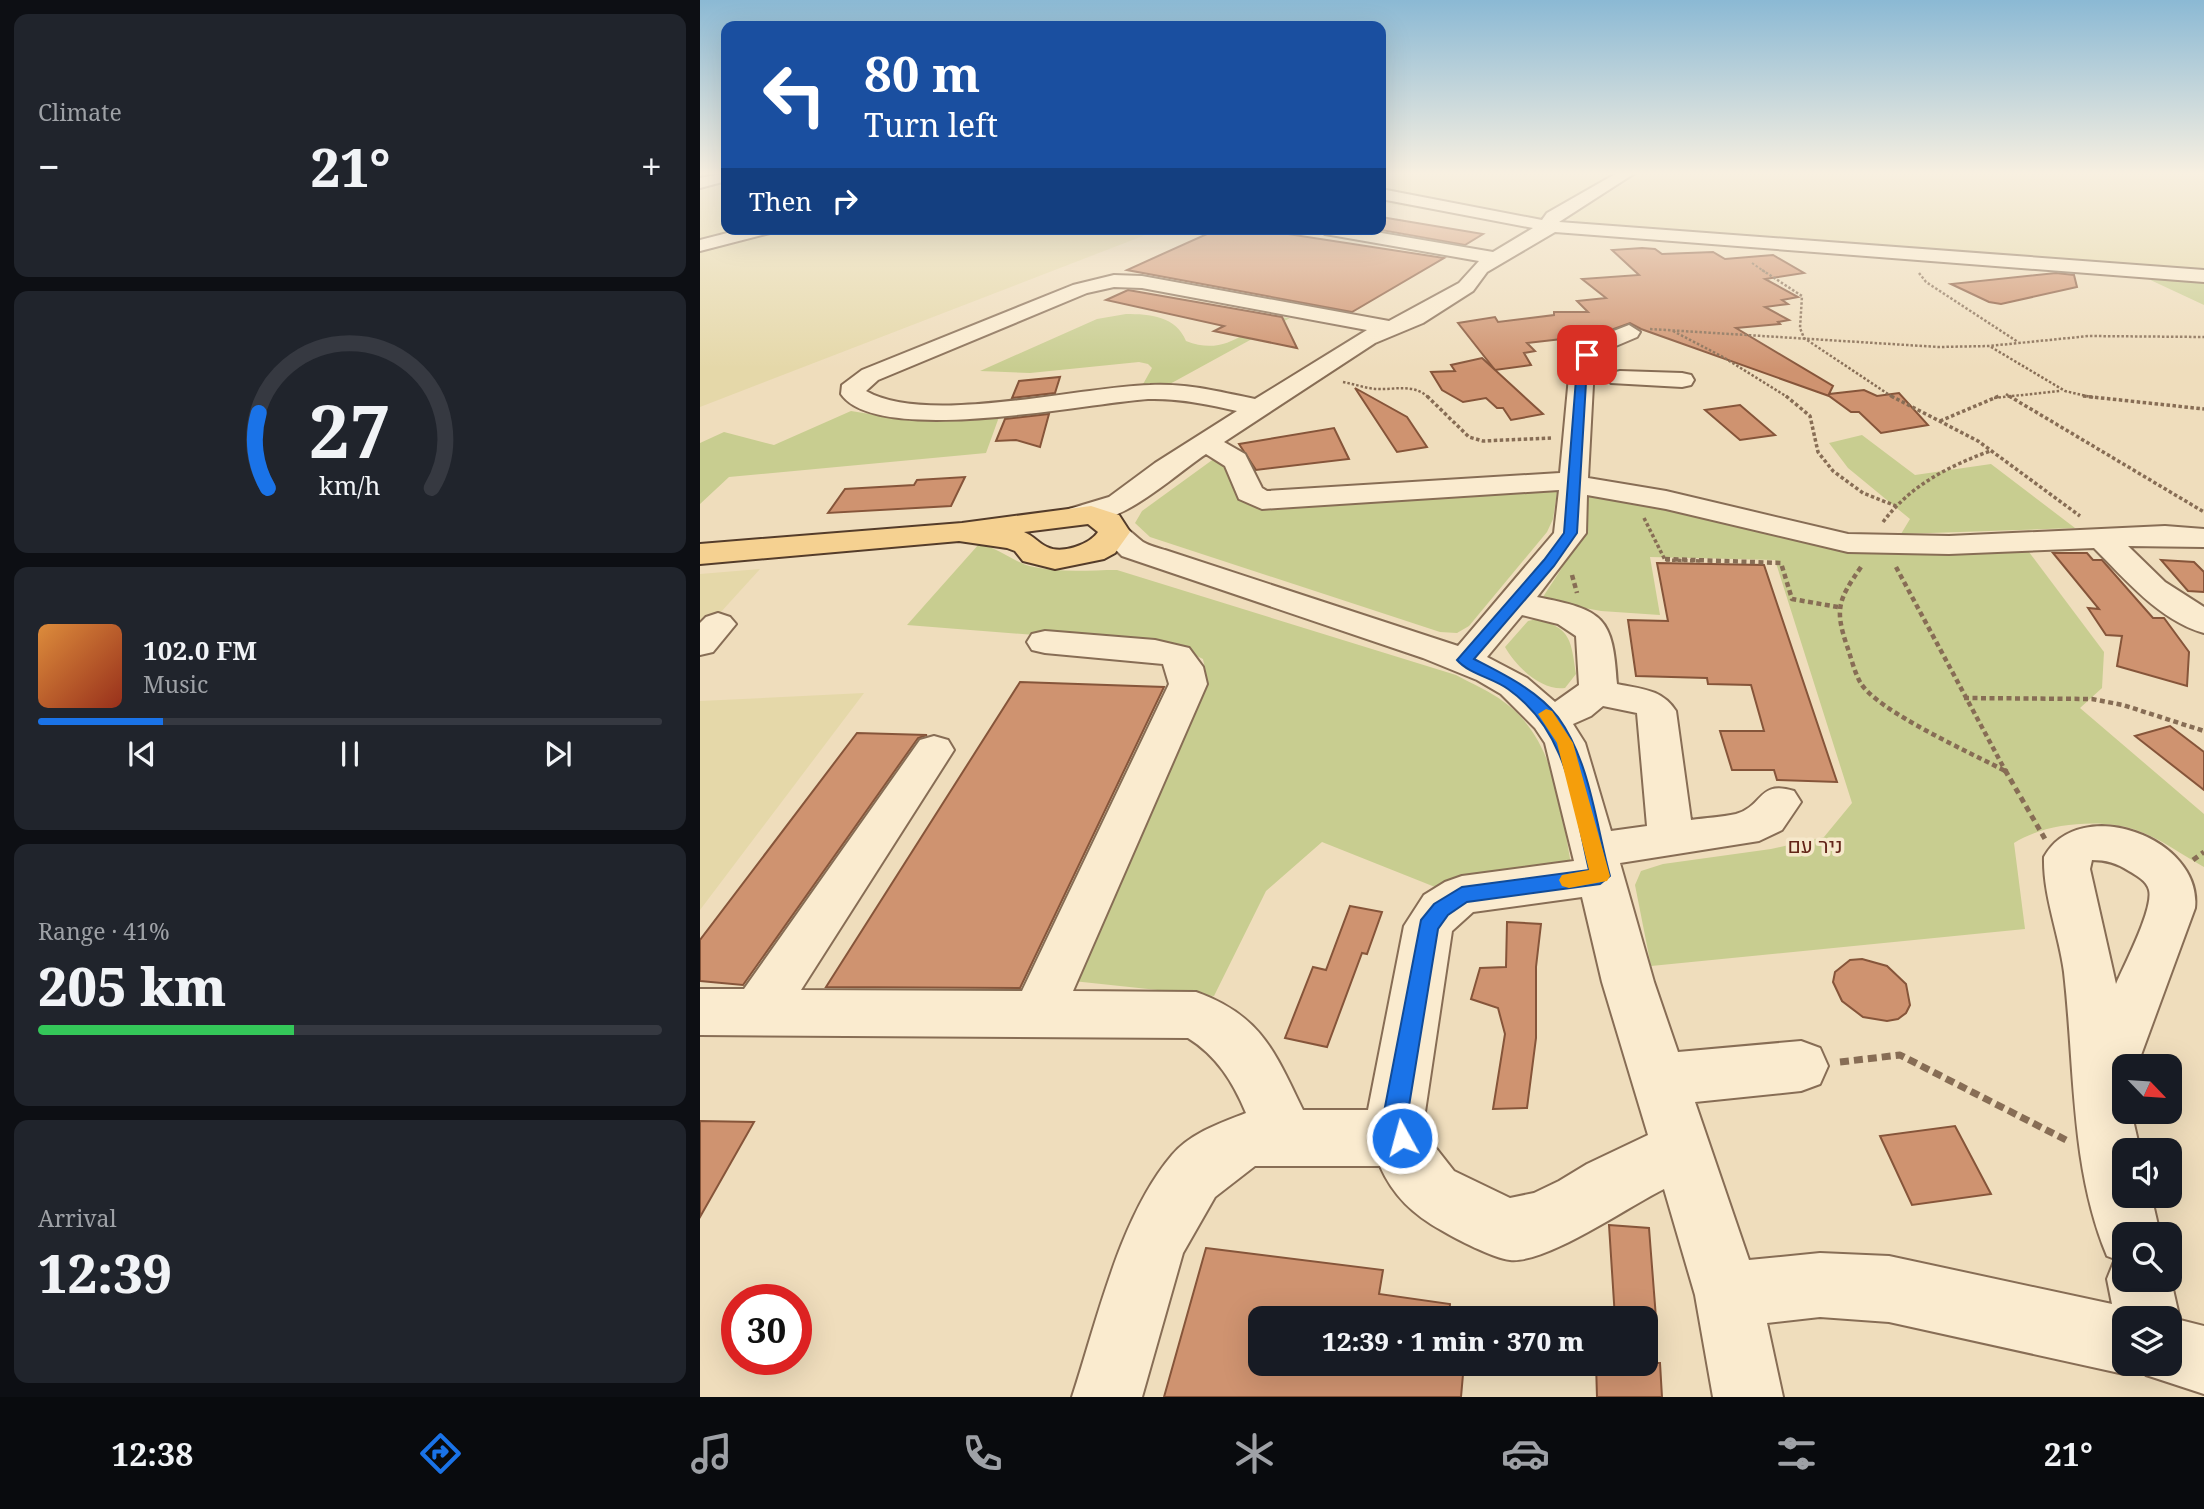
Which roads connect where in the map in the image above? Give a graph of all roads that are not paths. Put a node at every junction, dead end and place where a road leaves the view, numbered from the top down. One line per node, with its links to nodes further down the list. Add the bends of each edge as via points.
1 (729, 238): 5 (street)
2 (1379, 238): 6 (street)
3 (1530, 238): 6 (street)
4 (1694, 238): 7 (street)
5 (700, 246)
6 (1496, 258): 8 (street, via 1465,287)
7 (2204, 276)
8 (1390, 328): 12 (street, via 1367,338); 12 (street, via 1142,282 1114,281 1080,289 870,375 854,385 853,394 859,402 914,411 977,411 1151,392 1183,393)
9 (1623, 356): 10 (street); 10 (street, via 1596,346 1587,355); 11 (street)
10 (1581, 375): 14 (street)
11 (1682, 380)
12 (1260, 408): 13 (street)
13 (1203, 444): 14 (street, via 1238,460 1249,493 1262,500 1536,480); 15 (street)
14 (1574, 482): 20 (street, via 1823,539 1880,545); 25 (street, via 1570,533)
15 (1132, 495): 16 (street, via 1105,510); 17 (street)
16 (1066, 517): 17 (main road, via 1100,517); 19 (main road); 21 (main road, via 1030,534)
17 (1113, 529): 23 (main road, via 1104,546); 24 (street, via 1133,548)
18 (2203, 529): 20 (street)
19 (964, 532): 21 (main road); 22 (main road)
20 (2113, 532): 26 (street, via 2153,589)
21 (1026, 544): 23 (main road, via 1043,558)
22 (700, 554)
23 (1080, 556): 24 (street)
24 (1158, 558): 28 (street)
25 (1514, 603): 28 (street); 29 (street, via 1572,618 1590,630 1598,673)
26 (2204, 622)
27 (1045, 642): 37 (street, via 1176,656 1188,684)
28 (1465, 660): 30 (street, via 1514,686)
29 (1594, 692): 30 (street, via 1585,704); 33 (street, via 1649,704 1656,710)
30 (1549, 718): 34 (street, via 1565,743)
31 (934, 750): 36 (street)
32 (1779, 802): 33 (street, via 1766,819 1743,829)
33 (1671, 839): 34 (street)
34 (1597, 863): 39 (street); 42 (street, via 1462,895 1441,909 1428,926 1396,1112)
35 (700, 1012): 36 (street)
36 (757, 1013): 37 (street)
37 (1037, 1014): 41 (street, via 1196,1015 1228,1034 1257,1074)
38 (1801, 1066): 39 (street)
39 (1659, 1080): 43 (street)
40 (2101, 1088): 40 (street, via 2171,908 2173,891 2168,878 2142,856 2105,843 2077,846 2067,857 2089,971); 44 (street)
41 (1286, 1138): 42 (street); 49 (street, via 1254,1138 1227,1149 1194,1176 1155,1240)
42 (1402, 1138): 43 (street, via 1406,1157 1433,1192 1510,1229 1538,1223 1581,1203)
43 (1681, 1149): 45 (street)
44 (2126, 1222)
45 (1728, 1295): 46 (street, via 1820,1285 1889,1289); 50 (street)
46 (2112, 1337)
47 (2182, 1354): 48 (street)
48 (2204, 1360)
49 (1107, 1397)
50 (1748, 1397)

